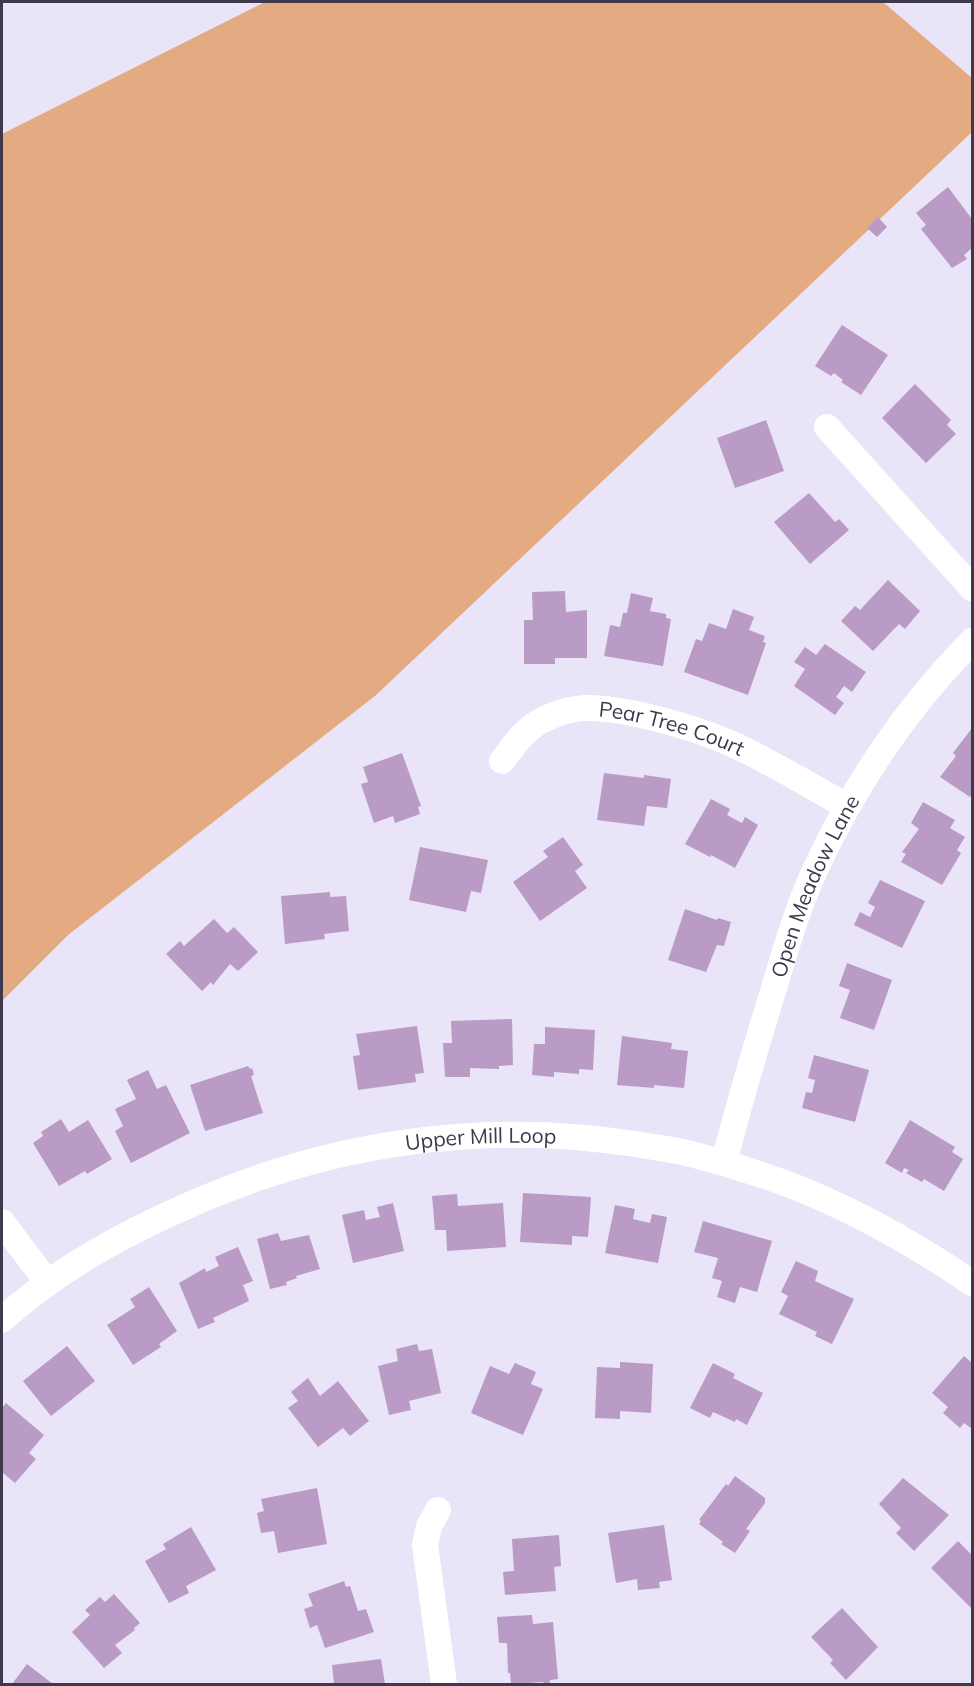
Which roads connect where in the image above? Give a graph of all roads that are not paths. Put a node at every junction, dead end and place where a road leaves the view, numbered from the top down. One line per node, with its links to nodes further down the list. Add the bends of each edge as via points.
1 (827, 427): 2 (street)
2 (972, 588)
3 (972, 641): 5 (street, Open Meadow Lane, via 901,723)
4 (502, 761): 5 (street, Pear Tree Court, via 520,737 539,722 562,712 586,708 620,712 678,724 729,743)
5 (847, 806): 6 (street, Open Meadow Lane, via 815,870 790,936)
6 (724, 1163): 8 (street, Upper Mill Loop, via 611,1140 551,1135 432,1137 359,1149 288,1168 174,1211 106,1245); 9 (street, Upper Mill Loop, via 785,1183 854,1213 921,1249)
7 (2, 1222): 8 (street)
8 (48, 1282): 10 (street, Upper Mill Loop)
9 (972, 1283)
10 (2, 1320)
11 (438, 1510): 12 (street, via 425,1545)
12 (444, 1684)

